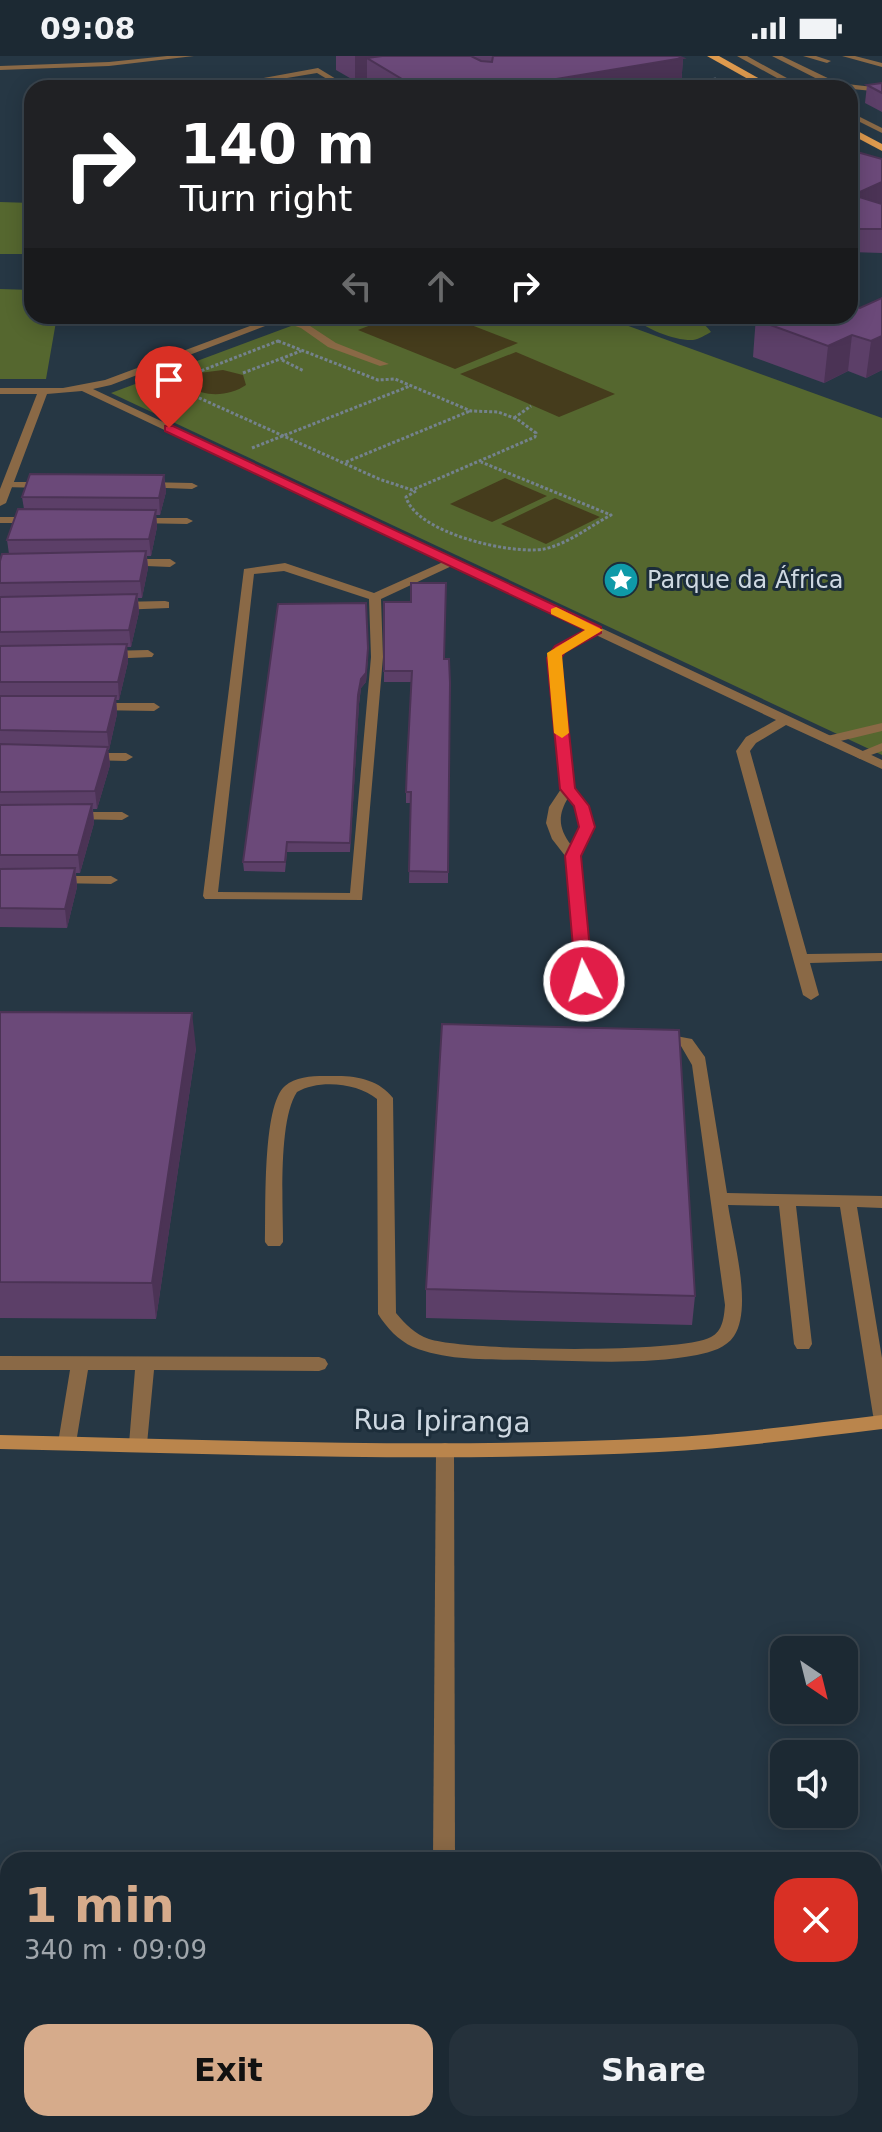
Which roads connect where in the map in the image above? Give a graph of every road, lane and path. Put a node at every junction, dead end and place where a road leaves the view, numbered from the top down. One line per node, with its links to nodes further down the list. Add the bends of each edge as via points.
1 (190, 56): 9 (street)
2 (712, 56): 14 (main road)
3 (741, 56): 15 (street)
4 (776, 56): 16 (street)
5 (807, 56): 7 (street)
6 (846, 56): 8 (street)
7 (827, 61)
8 (882, 65)
9 (0, 68)
10 (721, 78): 13 (path)
11 (260, 80): 12 (street, via 318,70)
12 (334, 80)
13 (707, 80)
14 (756, 80)
15 (786, 80)
16 (826, 80)
17 (858, 88): 18 (street)
18 (882, 92): 19 (street)
19 (858, 96)
20 (858, 118): 21 (street)
21 (882, 131)
22 (858, 134): 23 (main road)
23 (882, 148)
24 (265, 324): 34 (street, via 150,370)
25 (299, 324): 27 (street)
26 (314, 324): 27 (path)
27 (304, 326): 30 (street, via 318,338)
28 (302, 350): 29 (path); 33 (path, via 378,380 395,379); 40 (path, via 278,341 179,382 197,397)
29 (281, 359): 31 (path); 32 (path)
30 (384, 364)
31 (304, 371)
32 (243, 373)
33 (411, 386): 38 (path); 40 (path)
34 (84, 388): 36 (street); 54 (street)
35 (0, 391): 36 (street)
36 (43, 391): 44 (street)
37 (531, 406): 39 (path)
38 (471, 411): 39 (path); 43 (path)
39 (514, 418): 42 (path, via 530,426 535,437)
40 (284, 435): 41 (path, via 244,451); 43 (path)
41 (253, 456)
42 (480, 461): 48 (path); 48 (path, via 611,515 544,549 507,549 424,521 404,503)
43 (345, 462): 48 (path, via 400,488)
44 (7, 485): 45 (street); 49 (street)
45 (61, 485)
46 (134, 485): 47 (street)
47 (192, 486)
48 (418, 489)
49 (0, 503)
50 (0, 520): 51 (street)
51 (48, 520)
52 (125, 521): 53 (street)
53 (187, 521)
54 (452, 562): 57 (street); 60 (street)
55 (109, 563): 56 (street)
56 (170, 563)
57 (375, 597): 57 (street, via 377,657 357,897 210,896 248,571 285,567)
58 (165, 605): 59 (street)
59 (105, 606)
60 (596, 630): 65 (street); 73 (street, via 560,649 554,658)
61 (148, 654): 62 (street)
62 (89, 655)
63 (77, 707): 64 (street)
64 (154, 707)
65 (785, 720): 67 (street); 80 (street, via 751,740 743,751)
66 (882, 727): 67 (street)
67 (828, 740): 69 (street)
68 (882, 747): 69 (street)
69 (860, 755): 72 (street)
70 (79, 756): 71 (street)
71 (126, 757)
72 (882, 765)
73 (568, 789): 76 (street, via 581,806 587,827); 76 (street, via 557,802 552,824)
74 (61, 816): 75 (street)
75 (122, 816)
76 (573, 856): 81 (street)
77 (111, 880): 78 (street)
78 (48, 881)
79 (882, 957): 80 (street)
80 (801, 959): 82 (street)
81 (584, 981)
82 (811, 995)
83 (637, 1037): 84 (street, via 683,1040 693,1047)
84 (720, 1199): 85 (street); 88 (street, via 734,1305 731,1328 716,1343 676,1352 429,1347 398,1331 387,1314 385,1098 368,1084 299,1084 282,1102)
85 (787, 1201): 86 (street); 90 (street)
86 (848, 1201): 87 (street); 89 (street)
87 (882, 1202)
88 (274, 1242)
89 (876, 1341): 95 (street)
90 (803, 1344)
91 (0, 1363): 92 (street)
92 (80, 1363): 93 (street); 98 (street)
93 (145, 1363): 94 (street); 99 (street)
94 (319, 1364)
95 (882, 1415)
96 (882, 1422): 100 (main road, Rua Ipiranga, via 654,1447)
97 (0, 1442): 98 (main road, Rua Ipiranga)
98 (67, 1443): 99 (main road, Rua Ipiranga)
99 (138, 1444): 100 (main road, Rua Ipiranga)
100 (445, 1450): 101 (street)
101 (444, 1852)

